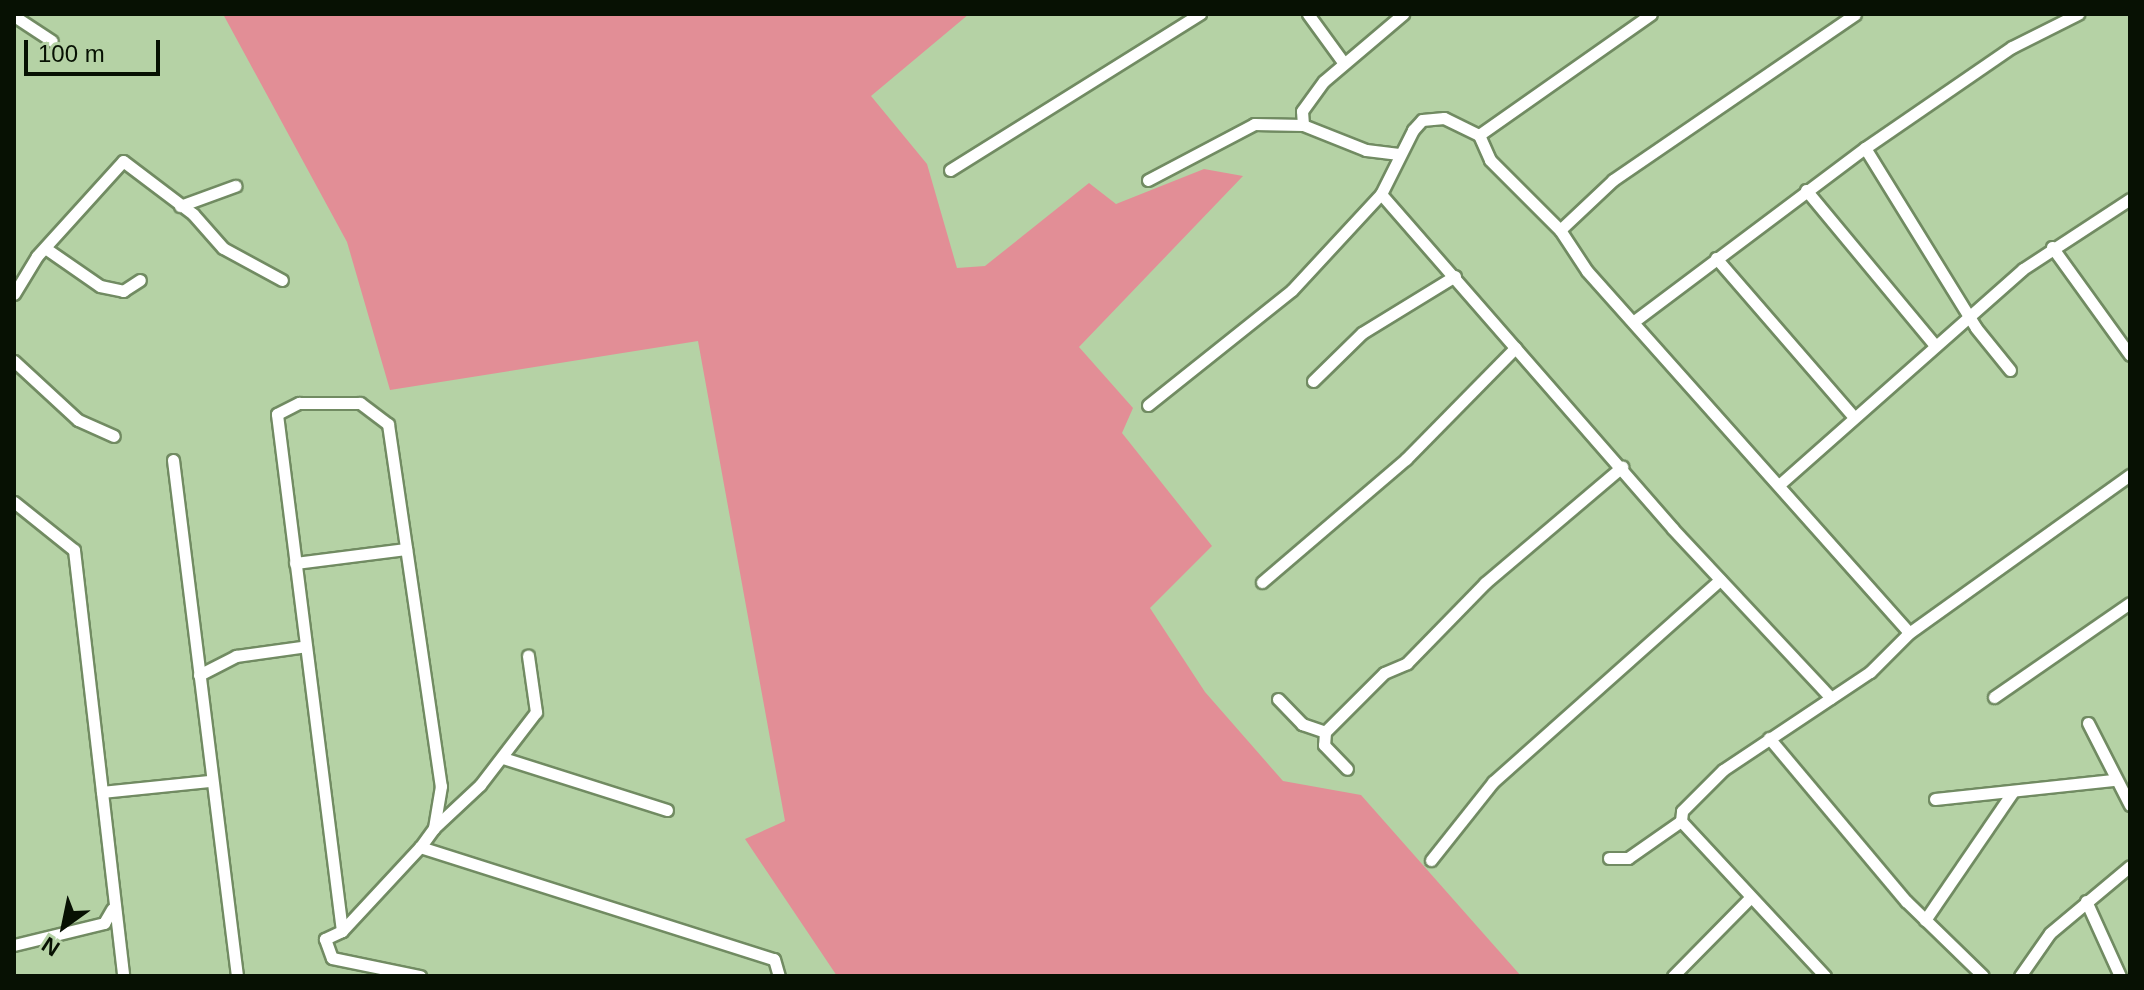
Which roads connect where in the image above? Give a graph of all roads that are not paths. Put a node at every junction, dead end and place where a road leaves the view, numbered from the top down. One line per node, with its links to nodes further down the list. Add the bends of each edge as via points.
1 (1200, 14): 14 (street)
2 (1308, 14): 9 (street)
3 (1403, 14): 9 (street)
4 (1651, 14): 11 (street)
5 (1855, 14): 21 (street, via 1613,180)
6 (2078, 14): 12 (street, via 2012,47)
7 (14, 16): 8 (street)
8 (52, 41)
9 (1343, 62): 10 (street, via 1309,99)
10 (1303, 125): 13 (street, via 1366,150); 15 (street, via 1254,124)
11 (1479, 135): 13 (street, via 1434,117 1422,120); 21 (street, via 1490,160)
12 (1865, 148): 17 (street); 29 (street)
13 (1399, 154): 18 (street)
14 (950, 170)
15 (1148, 180)
16 (235, 186): 20 (street)
17 (1806, 190): 24 (street); 31 (street)
18 (1381, 194): 25 (street); 37 (street, via 1292,290)
19 (2130, 199): 22 (street)
20 (180, 206): 23 (street, via 140,169 119,162); 27 (street, via 231,254 258,262)
21 (1560, 230): 30 (street, via 1587,271)
22 (2052, 247): 29 (street); 33 (street)
23 (48, 250): 26 (street, via 100,286 123,291); 28 (street)
24 (1716, 258): 30 (street); 38 (street)
25 (1455, 276): 32 (street); 36 (street, via 1362,333)
26 (140, 280)
27 (282, 280)
28 (14, 294)
29 (1970, 313): 31 (street); 35 (street)
30 (1637, 319): 43 (street)
31 (1934, 344): 38 (street)
32 (1515, 348): 41 (street); 48 (street, via 1406,459)
33 (2130, 355)
34 (14, 361): 39 (street, via 78,420)
35 (2010, 370)
36 (1313, 381)
37 (1148, 405)
38 (1851, 414): 43 (street)
39 (114, 436)
40 (173, 460): 53 (street)
41 (1622, 467): 47 (street); 58 (street, via 1485,583 1407,663 1384,673)
42 (2130, 475): 50 (street)
43 (1780, 484): 50 (street)
44 (14, 502): 64 (street, via 74,550)
45 (406, 549): 46 (street); 46 (street, via 388,424 360,403 299,403 277,414); 70 (street, via 441,786)
46 (295, 563): 51 (street)
47 (1720, 580): 55 (street); 73 (street, via 1493,782)
48 (1262, 582)
49 (2130, 603): 54 (street)
50 (1909, 633): 55 (street)
51 (301, 647): 53 (street, via 236,656); 80 (street)
52 (528, 656): 60 (street, via 538,706)
53 (199, 675): 63 (street)
54 (1994, 697)
55 (1831, 698): 59 (street)
56 (1278, 699): 58 (street, via 1302,724)
57 (2088, 723): 62 (street)
58 (1325, 732): 61 (street, via 1324,745)
59 (1769, 738): 69 (street, via 1723,770); 78 (street)
60 (503, 758): 68 (street); 70 (street)
61 (1347, 769)
62 (2113, 780): 65 (street); 67 (street)
63 (208, 781): 64 (street); 85 (street)
64 (102, 792): 77 (street)
65 (2012, 793): 66 (street); 78 (street)
66 (1935, 799)
67 (2130, 805)
68 (667, 810)
69 (1681, 821): 72 (street, via 1628,858); 75 (street)
70 (434, 828): 71 (street)
71 (420, 847): 80 (street); 87 (street, via 774,959)
72 (1609, 858)
73 (1431, 860)
74 (2130, 866): 76 (street)
75 (1750, 898): 83 (street); 88 (street)
76 (2086, 901): 90 (street, via 2050,933); 91 (street)
77 (112, 909): 79 (street); 81 (street)
78 (1925, 920): 89 (street)
79 (104, 923): 81 (street); 82 (street)
80 (342, 931): 86 (street, via 325,939 332,958)
81 (116, 932): 84 (street)
82 (14, 945)
83 (1676, 974)
84 (123, 976)
85 (237, 976)
86 (420, 976)
87 (779, 976)
88 (1825, 976)
89 (1983, 976)
90 (2020, 976)
91 (2120, 976)

